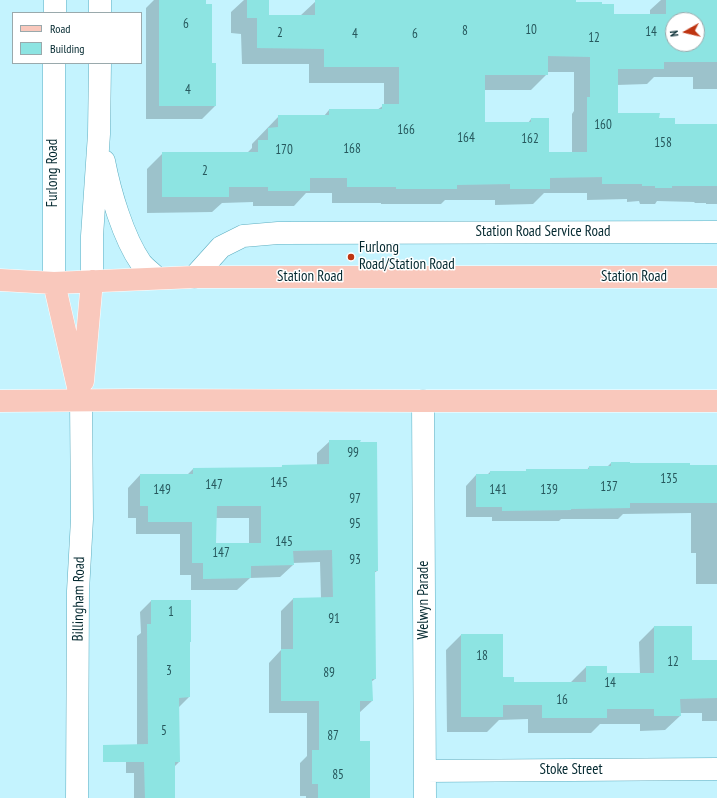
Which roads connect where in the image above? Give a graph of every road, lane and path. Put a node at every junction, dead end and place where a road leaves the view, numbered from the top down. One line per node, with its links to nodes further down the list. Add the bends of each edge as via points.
1 (55, 0): 3 (street)
2 (100, 0): 4 (street)
3 (54, 12)
4 (100, 12)
5 (54, 64): 14 (street, Furlong Road)
6 (100, 64): 7 (street)
7 (99, 134): 11 (street, via 107,178 130,244 142,264); 13 (street, via 92,236)
8 (717, 232): 10 (street, Station Road Service Road, via 278,233 243,236 221,247)
9 (717, 276): 10 (main road, Station Road)
10 (194, 277): 11 (main road, Station Road)
11 (157, 278): 13 (main road, Station Road)
12 (0, 280): 14 (main road, Station Road)
13 (92, 281): 14 (main road, Station Road); 15 (main road)
14 (54, 282): 15 (main road)
15 (81, 400): 16 (main road); 18 (main road); 21 (street, Billingham Road, via 82,519 78,591)
16 (0, 401)
17 (717, 401): 18 (main road)
18 (423, 402): 20 (street, Welwyn Parade)
19 (717, 769): 20 (street, Stoke Street)
20 (425, 771): 22 (street, Welwyn Parade)
21 (77, 798)
22 (425, 798)

